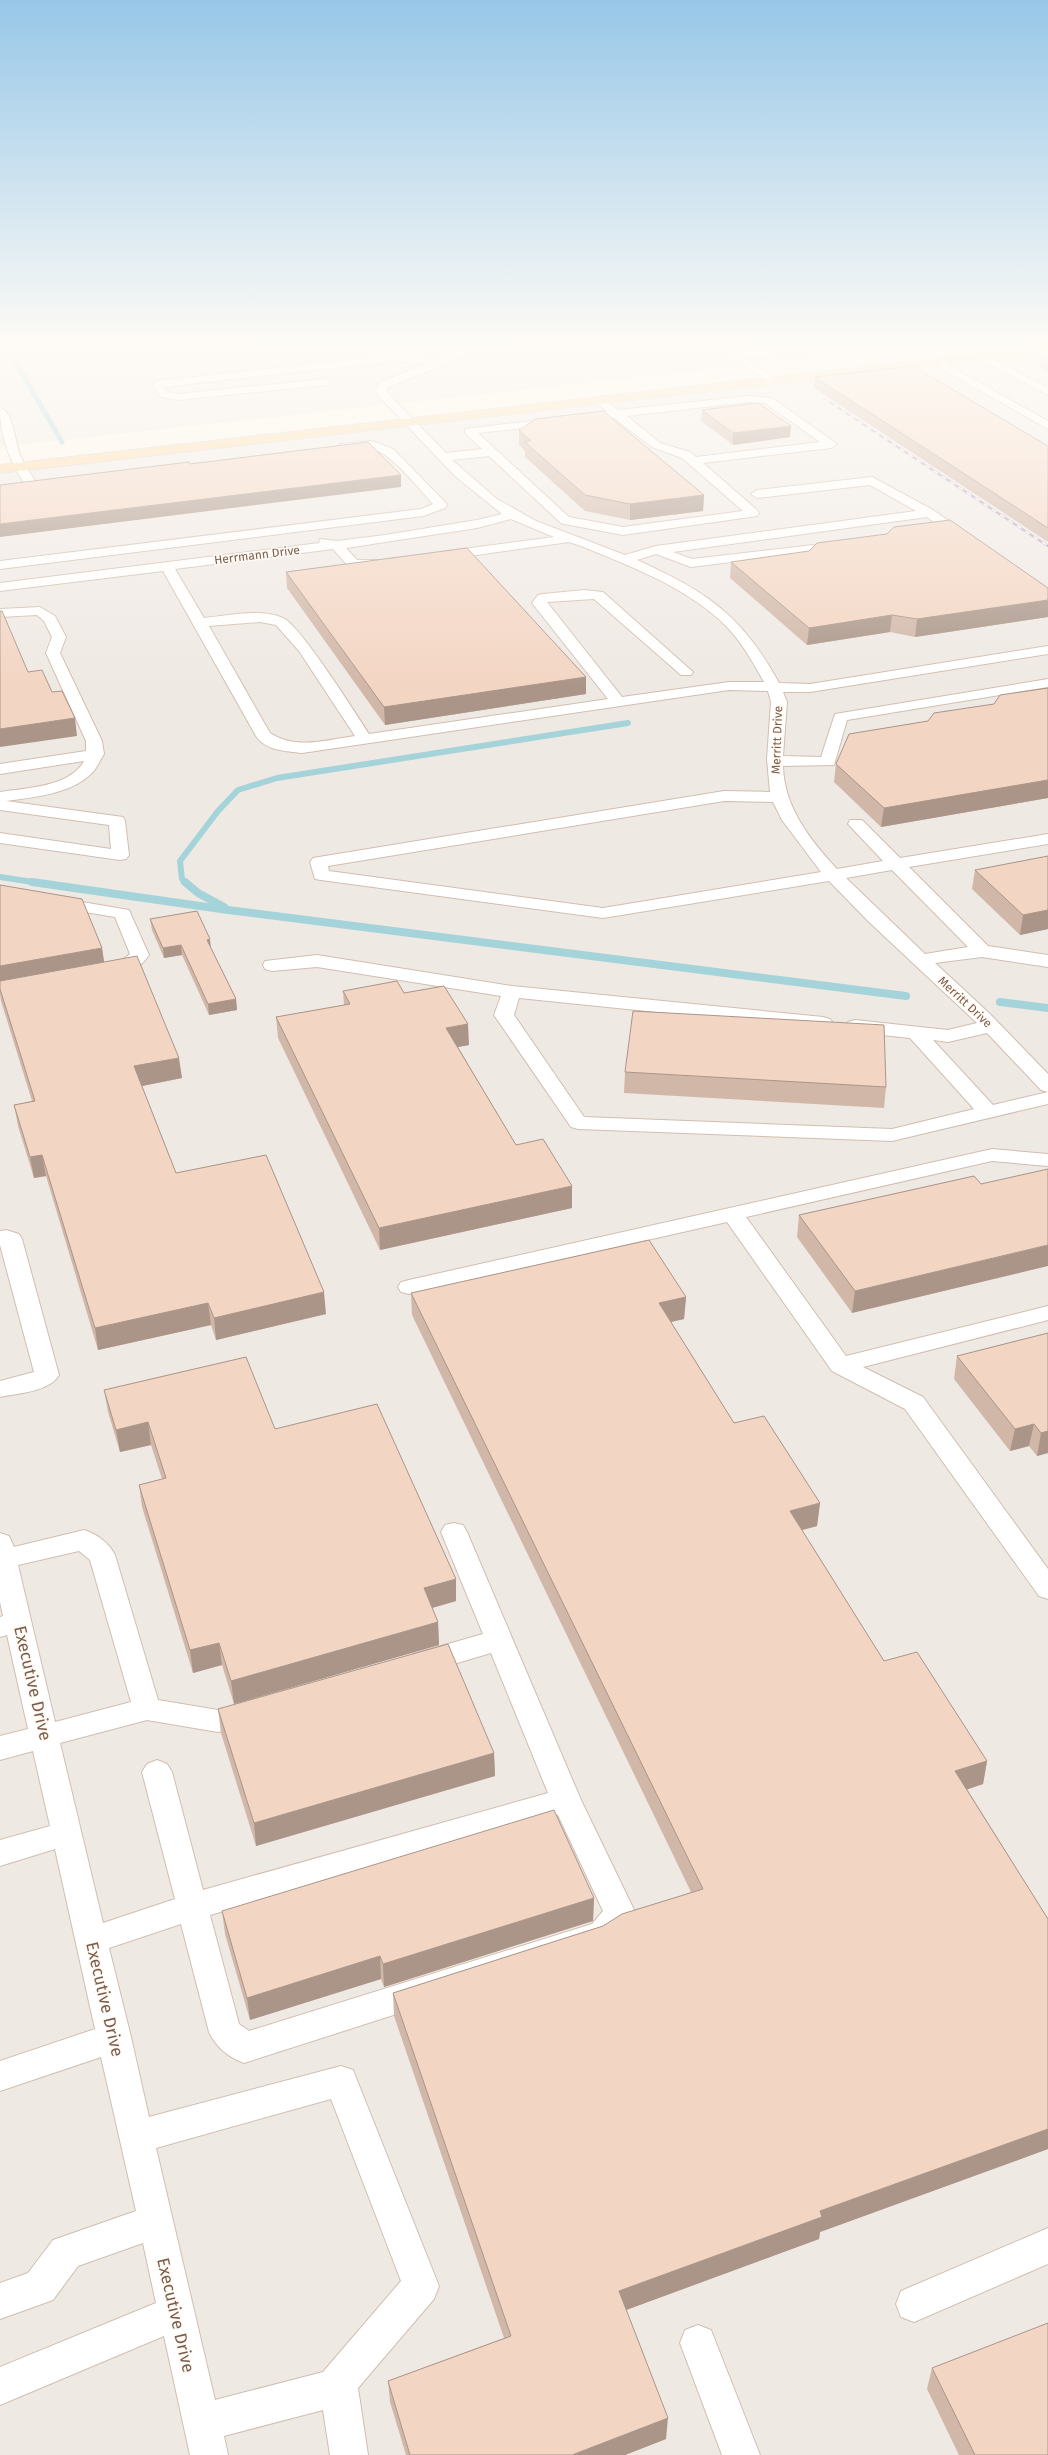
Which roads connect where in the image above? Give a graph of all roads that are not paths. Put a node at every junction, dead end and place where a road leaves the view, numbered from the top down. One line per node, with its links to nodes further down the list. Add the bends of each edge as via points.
1 (2, 459): 10 (main road)
2 (16, 459): 10 (street)
3 (47, 459): 10 (main road)
4 (396, 459): 18 (street, via 441,505 424,512)
5 (446, 459): 17 (street, Merritt Drive, via 482,496)
6 (497, 459): 19 (street, via 565,520)
7 (690, 459): 9 (street)
8 (713, 459): 9 (street)
9 (693, 461): 19 (street, via 753,513 623,531)
10 (17, 462): 11 (main road); 13 (street)
11 (0, 469)
12 (46, 483): 13 (street)
13 (31, 484): 14 (street)
14 (15, 486)
15 (757, 494): 16 (street, via 872,481)
16 (929, 513): 20 (street); 26 (street)
17 (512, 515): 22 (street, Merritt Drive); 25 (street, Herrmann Drive, via 477,524)
18 (302, 527): 25 (street, via 311,538); 30 (street)
19 (601, 527): 22 (street)
20 (953, 530): 21 (street); 24 (street)
21 (937, 532)
22 (572, 540): 27 (street); 28 (street, Merritt Drive)
23 (858, 542): 26 (street, via 691,563)
24 (972, 544)
25 (336, 545): 29 (street, via 354,564); 31 (street, Herrmann Drive)
26 (656, 550): 28 (street)
27 (425, 558)
28 (623, 560): 40 (street, Merritt Drive, via 692,595 729,621 756,655)
29 (397, 562)
30 (3, 565): 32 (street)
31 (167, 566): 32 (street, Herrmann Drive); 36 (street)
32 (15, 585): 33 (street, Herrmann Drive); 34 (street, via 20,595)
33 (0, 587)
34 (40, 611): 35 (street); 43 (street, via 50,619 60,637 53,654 94,741)
35 (0, 613)
36 (200, 624): 42 (street, via 260,618 280,621 304,648); 42 (street, via 264,736 278,745 302,748)
37 (1048, 650): 40 (street, via 810,688)
38 (686, 672): 41 (street, via 598,595 543,598 539,603)
39 (1048, 683): 44 (street, via 840,718 828,762)
40 (772, 686): 41 (street, via 729,686); 44 (street, Merritt Drive, via 779,701)
41 (618, 702): 42 (street)
42 (366, 739)
43 (96, 754): 45 (street); 46 (street, via 89,765 69,782 51,790)
44 (775, 761): 47 (street, Merritt Drive)
45 (0, 769)
46 (0, 797)
47 (777, 797): 53 (street, Merritt Drive); 53 (street, via 724,796 319,862 321,875 603,913)
48 (0, 805): 50 (street, via 117,821 120,855)
49 (856, 824): 52 (street)
50 (0, 838)
51 (1048, 839): 52 (street)
52 (896, 863): 53 (street); 55 (street)
53 (831, 874): 56 (street, Merritt Drive)
54 (0, 893): 59 (street, via 123,914 140,955 124,969)
55 (982, 951): 56 (street); 57 (street)
56 (920, 960): 61 (street, Merritt Drive)
57 (1048, 961)
58 (272, 965): 60 (street, via 317,961)
59 (97, 977)
60 (512, 992): 62 (street); 65 (street, via 504,1015 578,1123 892,1135)
61 (990, 1026): 62 (street, via 948,1036); 63 (street, Merritt Drive)
62 (916, 1033): 65 (street)
63 (1048, 1086)
64 (1048, 1098): 65 (street)
65 (989, 1113)
66 (1048, 1160): 67 (street, via 992,1155)
67 (733, 1214): 69 (street); 71 (street)
68 (0, 1238): 72 (street, via 6,1237 11,1240 47,1375 38,1380)
69 (409, 1287)
70 (1048, 1313): 71 (street)
71 (840, 1365): 75 (street, via 914,1402)
72 (0, 1389)
73 (454, 1532): 77 (street)
74 (2, 1551): 76 (street, Executive Drive); 80 (street, via 84,1540 102,1555)
75 (1048, 1589)
76 (9, 1624): 81 (street, Executive Drive)
77 (499, 1640): 78 (street); 84 (street)
78 (400, 1669)
79 (271, 1706): 80 (street, via 218,1721)
80 (147, 1709): 81 (street)
81 (45, 1735): 82 (street); 85 (street, Executive Drive)
82 (0, 1748)
83 (157, 1772): 87 (street)
84 (566, 1800): 87 (street); 87 (street, via 620,1914 602,1934 244,2048 224,2032)
85 (67, 1833): 86 (street); 88 (street, Executive Drive)
86 (0, 1853)
87 (192, 1907): 88 (street)
88 (92, 1940): 89 (street, Executive Drive)
89 (115, 2037): 90 (street); 91 (street, Executive Drive)
90 (0, 2076)
91 (136, 2137): 92 (street, Executive Drive); 99 (street, via 341,2081 422,2286 338,2382)
92 (155, 2222): 94 (street, via 66,2252 40,2287); 96 (street, Executive Drive)
93 (1048, 2246): 95 (street)
94 (0, 2300)
95 (914, 2304)
96 (176, 2313): 98 (street); 100 (street, Executive Drive)
97 (698, 2343): 102 (street)
98 (0, 2386)
99 (339, 2387): 100 (street); 101 (street)
100 (205, 2439)
101 (349, 2455)
102 (741, 2455)

